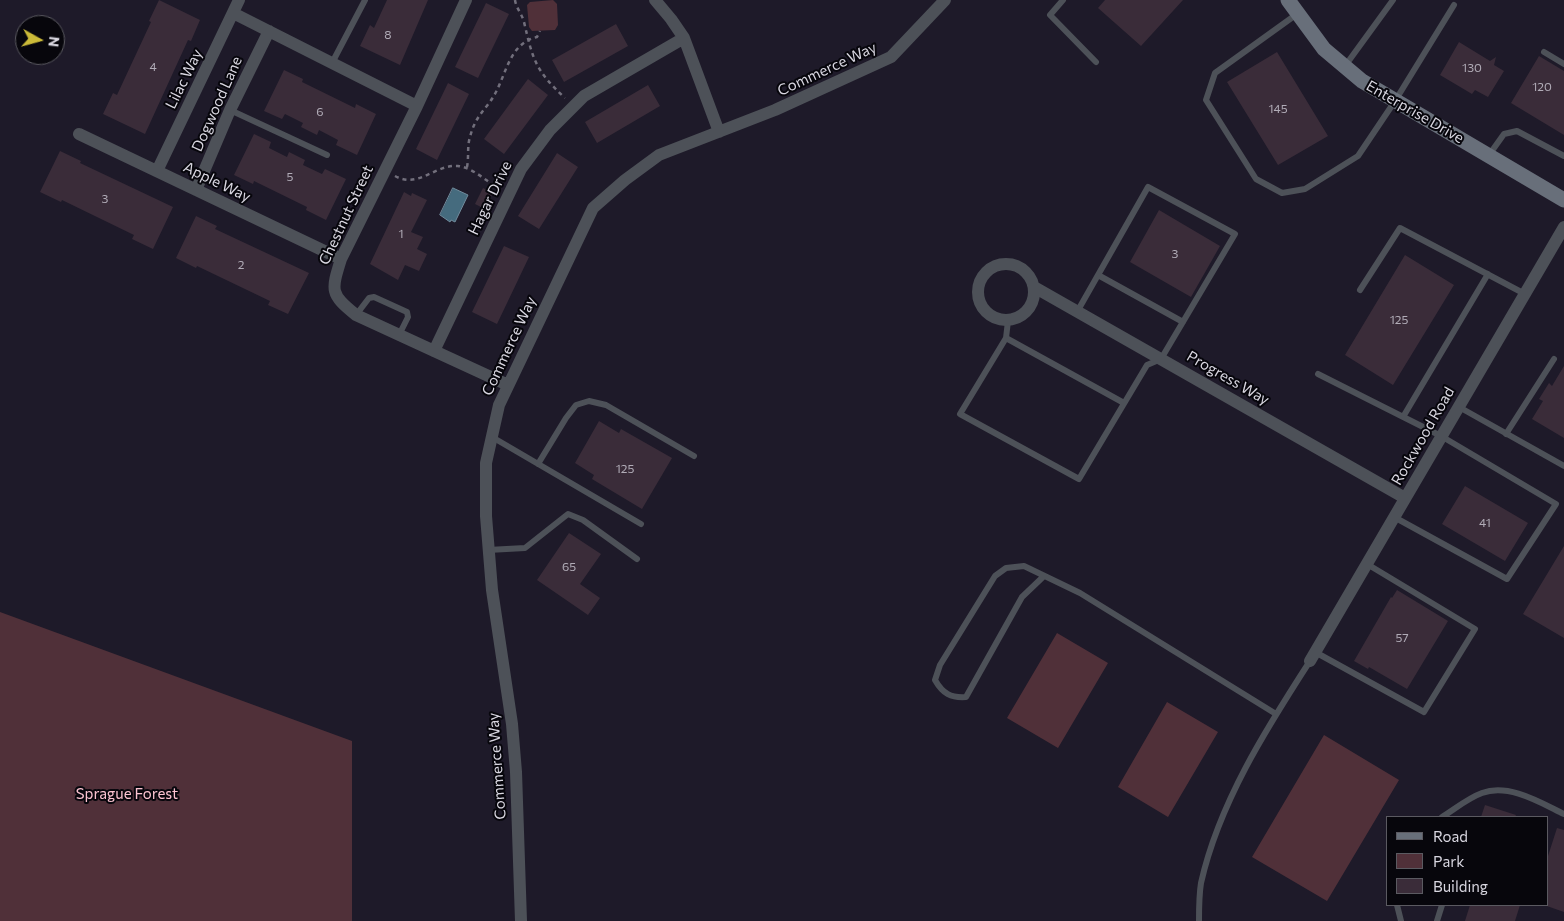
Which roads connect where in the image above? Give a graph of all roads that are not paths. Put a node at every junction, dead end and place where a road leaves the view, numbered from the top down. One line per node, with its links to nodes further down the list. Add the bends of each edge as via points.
1 (239, 0): 10 (street, Lilac Way)
2 (365, 0): 16 (lane)
3 (466, 0): 20 (street, Chestnut Street)
4 (655, 0): 13 (street)
5 (946, 0): 22 (street, Commerce Way, via 891,57)
6 (1063, 0): 15 (lane, via 1050,14)
7 (1288, 0): 11 (street, Enterprise Drive)
8 (1393, 0): 18 (lane)
9 (1454, 5): 19 (lane)
10 (234, 13): 12 (street); 27 (street, Lilac Way)
11 (1297, 14): 18 (street, Enterprise Drive, via 1324,49); 19 (lane, via 1215,73 1206,100 1256,180 1282,193 1305,189 1358,156)
12 (268, 31): 16 (street); 21 (street, Dogwood Lane)
13 (684, 38): 22 (street); 43 (street, Hagar Drive, via 584,96 550,130 521,169)
14 (1544, 52): 17 (lane)
15 (1096, 62)
16 (332, 63): 20 (street)
17 (1564, 64)
18 (1344, 67): 19 (street, Enterprise Drive)
19 (1395, 102): 25 (street, Enterprise Drive)
20 (417, 106): 31 (street, Chestnut Street)
21 (230, 110): 24 (lane); 28 (street, Dogwood Lane)
22 (719, 132): 47 (street, Commerce Way, via 658,155 593,208)
23 (79, 134): 27 (street, Apple Way)
24 (327, 155)
25 (1489, 156): 26 (lane, via 1504,134 1517,131); 29 (street, Enterprise Drive)
26 (1564, 156)
27 (157, 171): 28 (street, Apple Way)
28 (196, 190): 31 (street, Apple Way)
29 (1564, 200)
30 (1564, 227): 36 (street, Rockwood Road)
31 (341, 259): 38 (street, Chestnut Street, via 334,282 337,300)
32 (1488, 274): 35 (lane, via 1400,228); 36 (lane); 50 (lane)
33 (1098, 275): 37 (lane); 40 (lane); 40 (lane, via 1148,187 1235,234)
34 (1034, 287): 37 (street, Progress Way); 39 (street, via 1032,304 1027,312); 39 (street, Progress Way, via 1024,270 1005,263 996,265 981,278 978,298 981,307 994,318)
35 (1360, 290)
36 (1525, 294): 49 (street, Rockwood Road)
37 (1078, 312): 44 (street, Progress Way)
38 (356, 315): 41 (street, Chestnut Street); 41 (lane, via 369,298 374,297 407,312 408,317)
39 (1008, 320): 42 (lane)
40 (1183, 322): 44 (lane)
41 (399, 335): 43 (street, Chestnut Street)
42 (1006, 338): 48 (lane); 48 (lane, via 960,414 1079,479)
43 (434, 352): 47 (street, Chestnut Street)
44 (1161, 359): 48 (lane, via 1147,365); 57 (street, Progress Way)
45 (1554, 359): 51 (lane)
46 (1318, 374): 50 (lane)
47 (508, 385): 53 (street, Commerce Way, via 499,404)
48 (1124, 403)
49 (1459, 407): 51 (lane); 52 (street, Rockwood Road)
50 (1403, 417): 52 (lane)
51 (1506, 434): 56 (lane)
52 (1441, 436): 57 (street, Rockwood Road); 58 (lane, via 1556,504 1507,578)
53 (492, 437): 55 (lane); 60 (street, Commerce Way, via 486,463)
54 (694, 456): 55 (lane, via 606,405 589,401 576,404)
55 (538, 464): 59 (lane)
56 (1564, 466)
57 (1405, 498): 58 (street, Rockwood Road)
58 (1394, 517): 62 (street, Rockwood Road)
59 (641, 524)
60 (488, 550): 61 (lane, via 525,548 568,514 583,520); 70 (street, Commerce Way, via 513,743)
61 (637, 559)
62 (1367, 564): 64 (street, Rockwood Road); 64 (lane, via 1475,629 1424,712)
63 (1044, 576): 63 (lane, via 1024,566 1006,568 994,576 940,666 936,680 941,691 953,698 966,697 1022,597); 65 (lane, via 1080,593)
64 (1312, 657): 65 (lane)
65 (1276, 714): 71 (lane, via 1215,835 1201,885)
66 (1564, 814): 67 (lane, via 1530,797 1484,792)
67 (1444, 816)
68 (1397, 906): 72 (lane)
69 (1442, 906): 73 (lane)
70 (521, 921)
71 (1199, 921)
72 (1401, 921)
73 (1437, 921)

